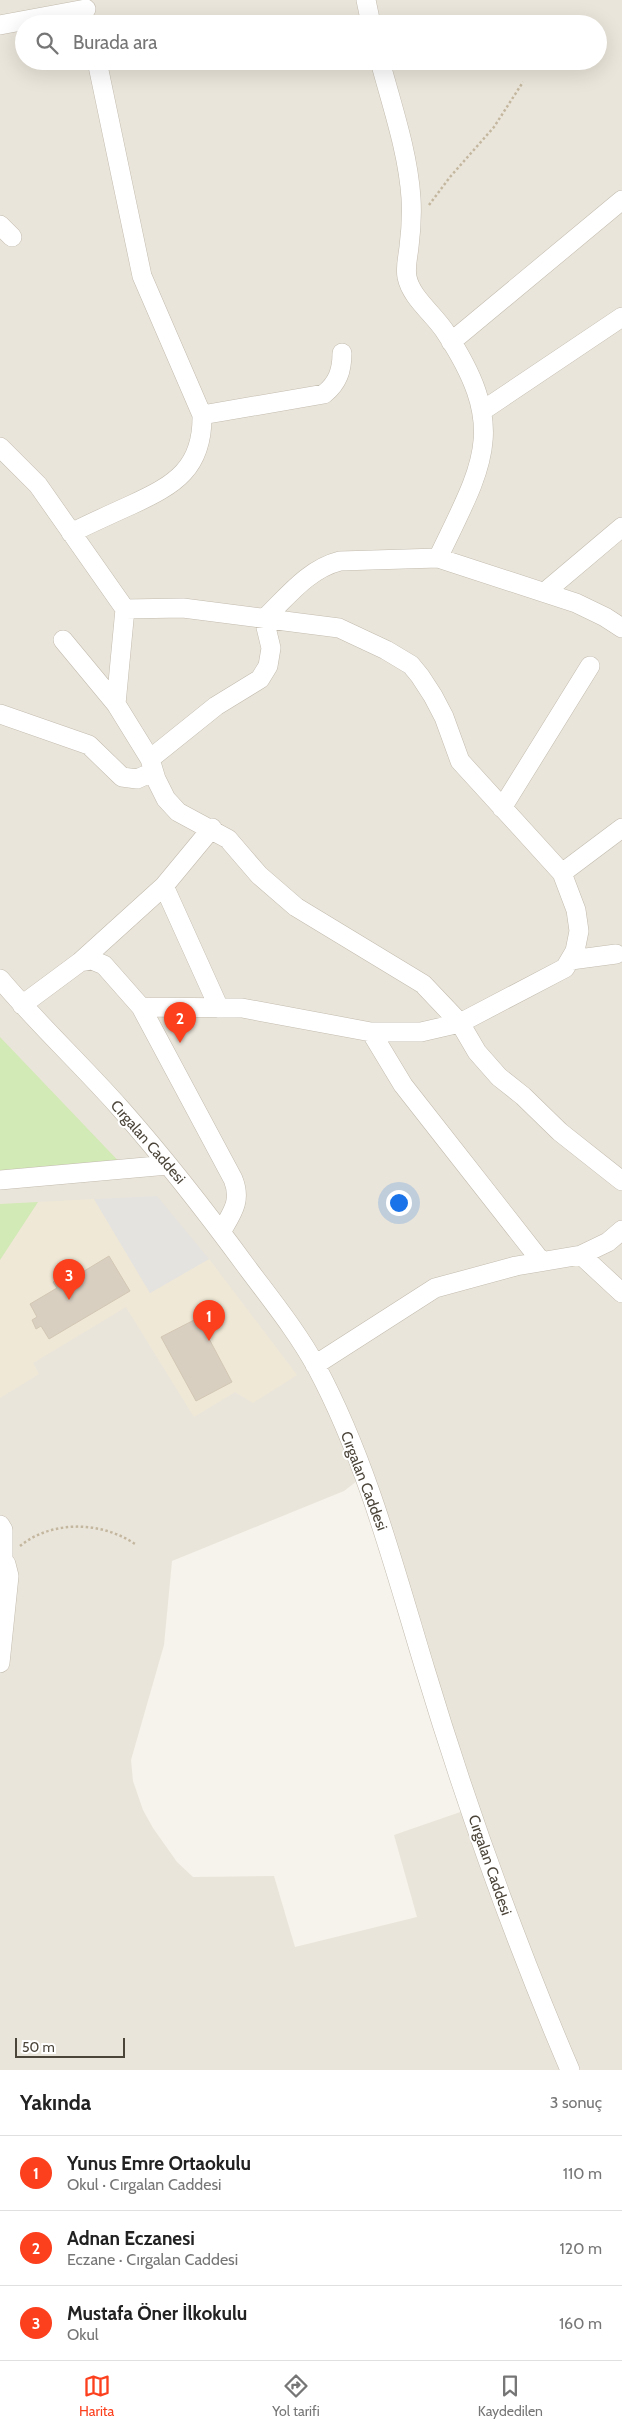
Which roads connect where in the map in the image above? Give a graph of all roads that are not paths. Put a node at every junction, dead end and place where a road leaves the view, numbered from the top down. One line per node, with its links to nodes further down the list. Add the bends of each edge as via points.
1 (366, 0): 4 (street)
2 (87, 11): 3 (street)
3 (62, 15)
4 (369, 15)
5 (15, 23): 6 (street)
6 (0, 25)
7 (99, 70): 14 (street, via 142,276)
8 (382, 70): 11 (street, via 409,180 411,218 407,278 413,292)
9 (622, 200): 11 (street)
10 (622, 317): 13 (street)
11 (451, 342): 13 (street, via 467,370)
12 (342, 353): 14 (street, via 341,371 324,394)
13 (482, 411): 18 (street, via 484,437 480,463)
14 (202, 415): 17 (street, via 198,449 179,478 158,492)
15 (0, 447): 17 (street, via 38,485)
16 (622, 527): 19 (street)
17 (71, 532): 20 (street)
18 (438, 558): 19 (street); 21 (street, via 329,564 310,574)
19 (545, 592): 22 (street, via 606,617)
20 (125, 609): 21 (street, via 183,608); 25 (street)
21 (264, 619): 27 (street, via 271,648 260,680 216,706); 28 (street, via 339,628 410,665 427,685 460,761)
22 (622, 628)
23 (63, 640): 25 (street)
24 (590, 666): 28 (street)
25 (116, 704): 27 (street)
26 (0, 714): 27 (street, via 89,745 122,777 138,779 148,774)
27 (151, 764): 29 (street, via 160,790 171,806 186,817)
28 (502, 808): 31 (street)
29 (212, 828): 32 (street); 40 (street, via 228,839 259,875 296,907 423,984)
30 (622, 828): 31 (street)
31 (562, 873): 34 (street, via 578,920 578,942)
32 (164, 886): 35 (street); 39 (street)
33 (616, 954): 34 (street)
34 (571, 960): 40 (street, via 565,968)
35 (80, 962): 37 (street); 38 (street, via 92,960 104,965)
36 (0, 980): 37 (street, Cırgalan Caddesi)
37 (22, 1005): 42 (street, Cırgalan Caddesi, via 120,1108)
38 (141, 1007): 39 (street); 46 (street, via 235,1186 236,1207)
39 (219, 1008): 41 (street, via 242,1008)
40 (460, 1023): 41 (street, via 421,1032); 44 (street, via 477,1052 499,1077 560,1132)
41 (372, 1032): 48 (street, via 404,1085)
42 (168, 1165): 43 (street); 46 (street, Cırgalan Caddesi)
43 (0, 1180)
44 (622, 1181)
45 (622, 1230): 47 (street, via 608,1242)
46 (221, 1232): 50 (street, Cırgalan Caddesi)
47 (581, 1255): 48 (street); 49 (street)
48 (541, 1261): 50 (street, via 436,1288)
49 (622, 1294)
50 (315, 1365): 54 (street, Cırgalan Caddesi, via 341,1419 377,1512 424,1668 497,1887 532,1983)
51 (0, 1525): 52 (street, via 3,1530)
52 (1, 1558): 53 (street, via 9,1576)
53 (0, 1663)
54 (570, 2070)

